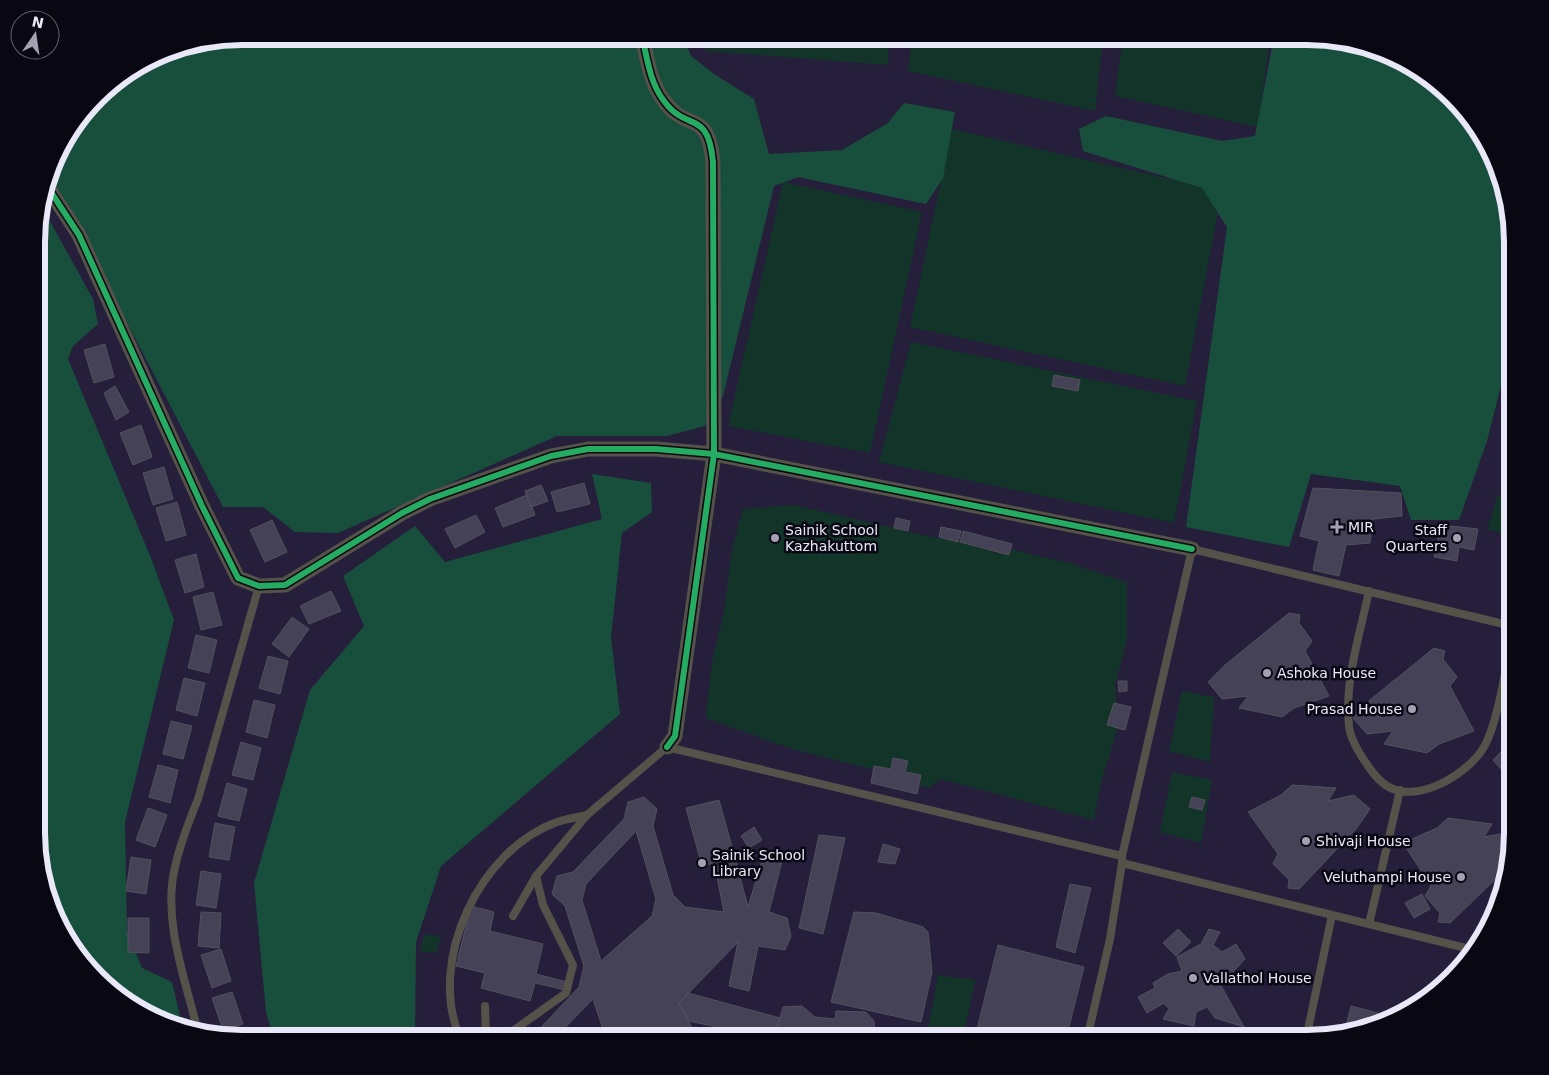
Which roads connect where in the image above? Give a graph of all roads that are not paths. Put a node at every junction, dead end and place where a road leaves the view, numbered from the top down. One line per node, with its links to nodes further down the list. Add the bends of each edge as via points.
1 (644, 45): 3 (street, via 654,86 665,103 707,131 711,142)
2 (52, 193): 5 (street, via 79,235 238,578)
3 (714, 454): 4 (street); 5 (street, via 656,449 588,449 551,456 430,499 284,585); 9 (street, via 675,736)
4 (1192, 549): 6 (lane); 12 (lane)
5 (259, 586): 19 (lane, via 198,799 174,869 174,936)
6 (1370, 591): 7 (lane); 10 (lane, via 1351,681 1349,728 1359,753 1372,772 1387,786)
7 (1504, 624)
8 (1504, 672): 10 (lane, via 1484,746 1470,764 1449,779 1426,789)
9 (667, 747): 11 (lane); 12 (lane)
10 (1400, 790): 16 (lane)
11 (587, 815): 13 (lane); 20 (lane, via 556,822 529,837 484,881 467,908 455,943 450,974)
12 (1122, 859): 14 (lane); 23 (lane, via 1110,939)
13 (536, 876): 15 (lane); 22 (lane, via 544,905 573,964 566,993)
14 (1332, 915): 16 (lane); 24 (lane)
15 (513, 916)
16 (1369, 924): 17 (lane)
17 (1467, 948)
18 (485, 1006): 21 (lane)
19 (196, 1024)
20 (458, 1030)
21 (486, 1030)
22 (514, 1030)
23 (1089, 1030)
24 (1308, 1030)

